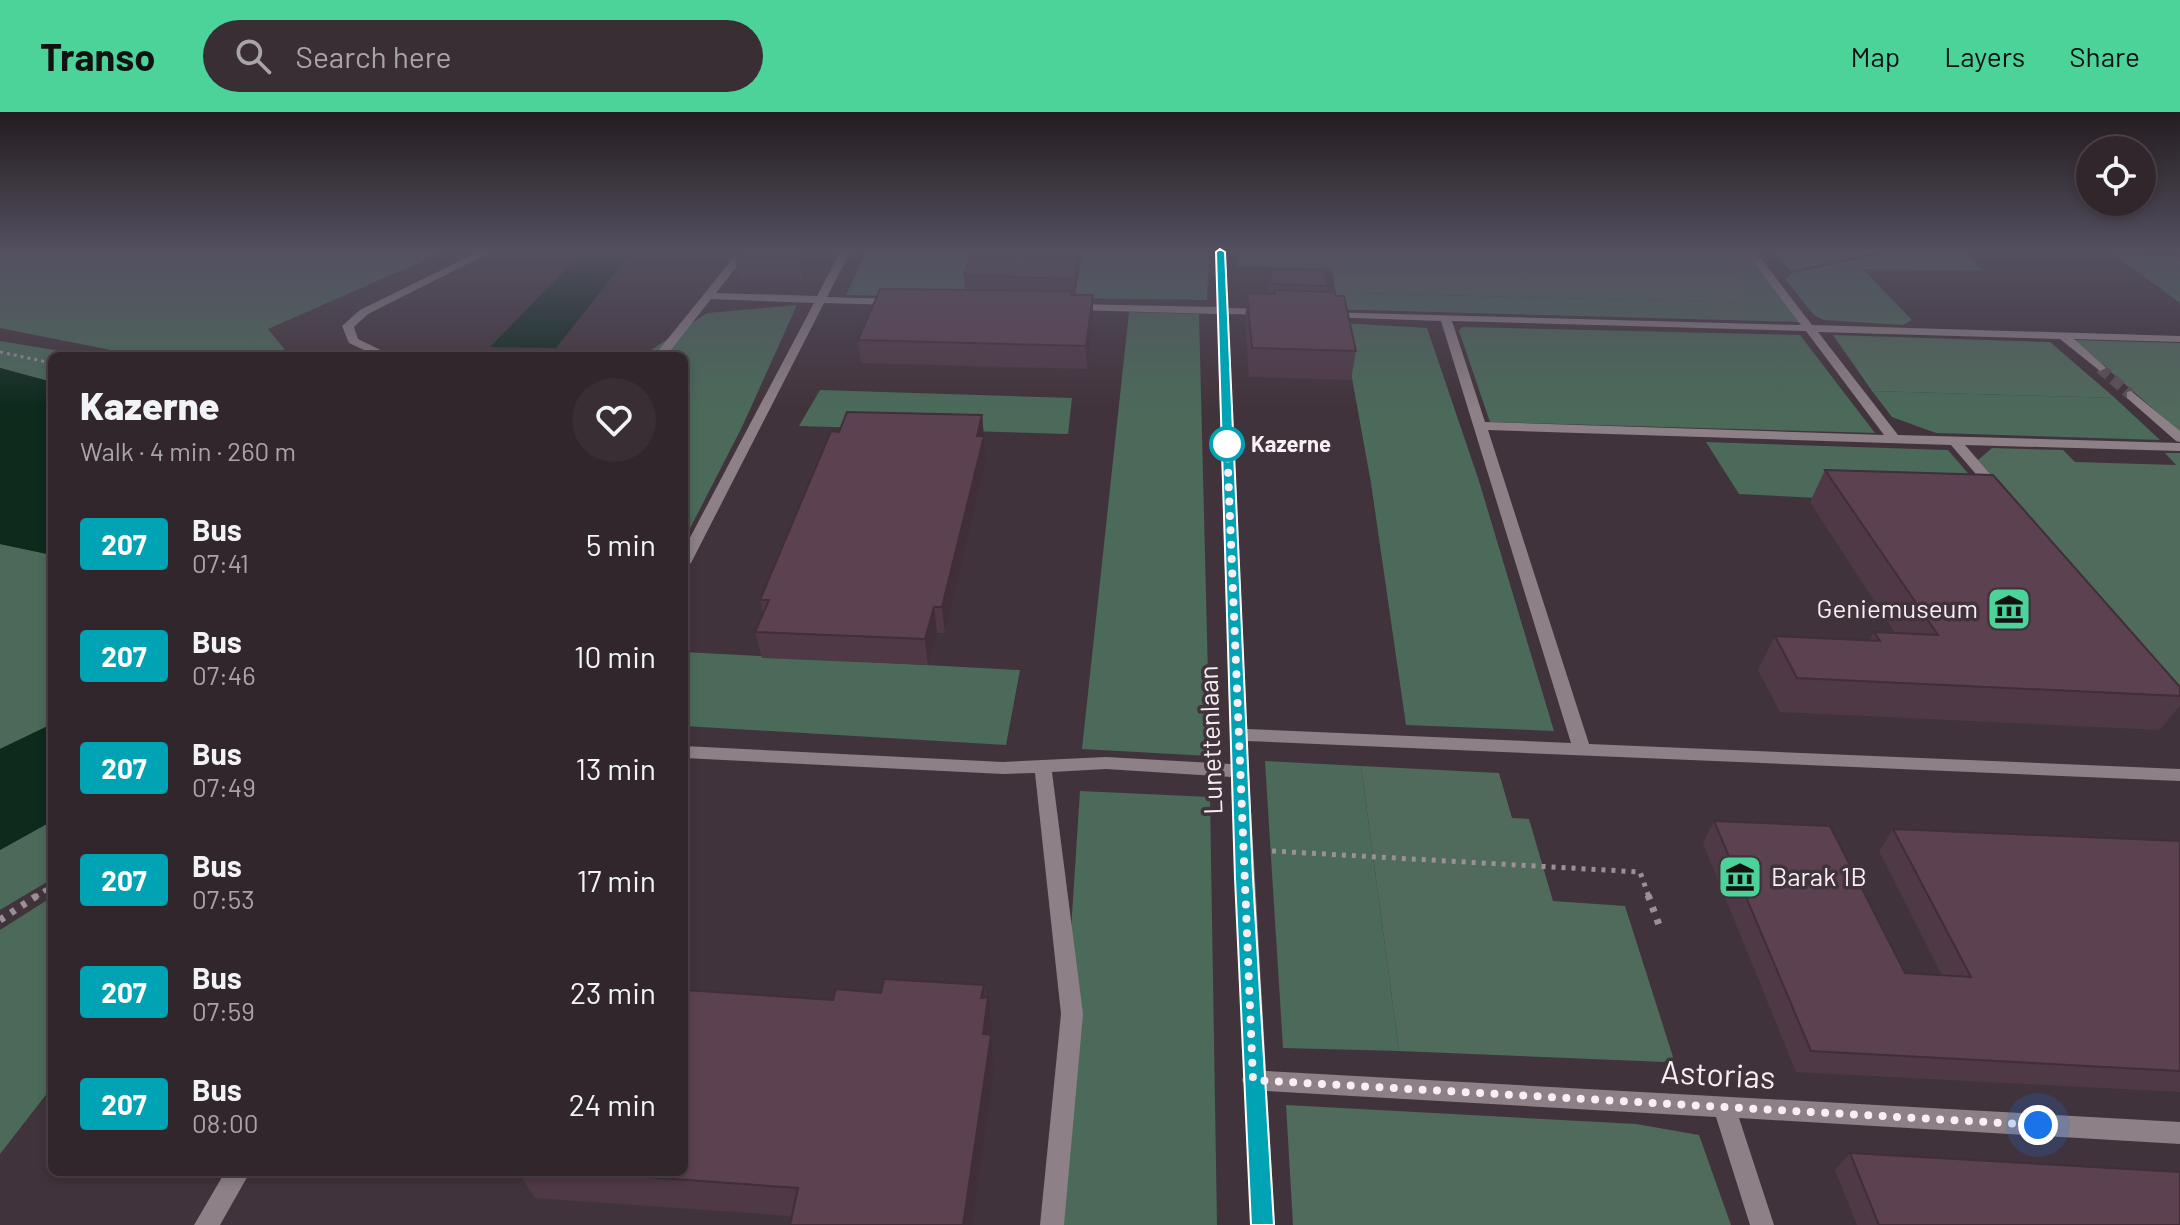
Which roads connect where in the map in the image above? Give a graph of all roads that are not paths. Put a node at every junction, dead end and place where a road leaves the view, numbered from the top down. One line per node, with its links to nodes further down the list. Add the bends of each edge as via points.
1 (380, 304): 14 (street, via 348,326 353,341)
2 (703, 304): 15 (street)
3 (817, 304): 24 (street)
4 (1222, 304): 7 (street, Lunettenlaan)
5 (1793, 304): 11 (street)
6 (1056, 306): 7 (street)
7 (1222, 312): 8 (street); 25 (street, Lunettenlaan)
8 (1283, 313)
9 (1314, 313): 10 (street)
10 (1446, 318): 11 (street); 18 (street)
11 (1812, 328): 12 (street); 19 (street)
12 (2062, 335): 13 (street); 16 (street)
13 (2180, 339)
14 (378, 352)
15 (663, 352)
16 (2100, 368)
17 (2131, 395): 20 (street)
18 (1480, 426): 19 (street); 26 (street)
19 (1893, 438): 21 (street)
20 (2180, 438)
21 (1955, 441): 22 (street); 23 (street)
22 (2180, 447)
23 (2006, 500)
24 (688, 555)
25 (1239, 735): 26 (street); 29 (street, Lunettenlaan)
26 (1582, 750): 30 (street)
27 (688, 752): 28 (street)
28 (1043, 767): 29 (street, via 1106,763); 36 (street, via 1072,1014)
29 (1241, 771): 31 (street, Lunettenlaan)
30 (2180, 775)
31 (1253, 1080): 32 (street, Astorias); 37 (street, Lunettenlaan)
32 (1724, 1107): 33 (street, Astorias); 38 (street)
33 (2180, 1133)
34 (236, 1176): 35 (street)
35 (206, 1225)
36 (1052, 1225)
37 (1263, 1225)
38 (1762, 1225)

